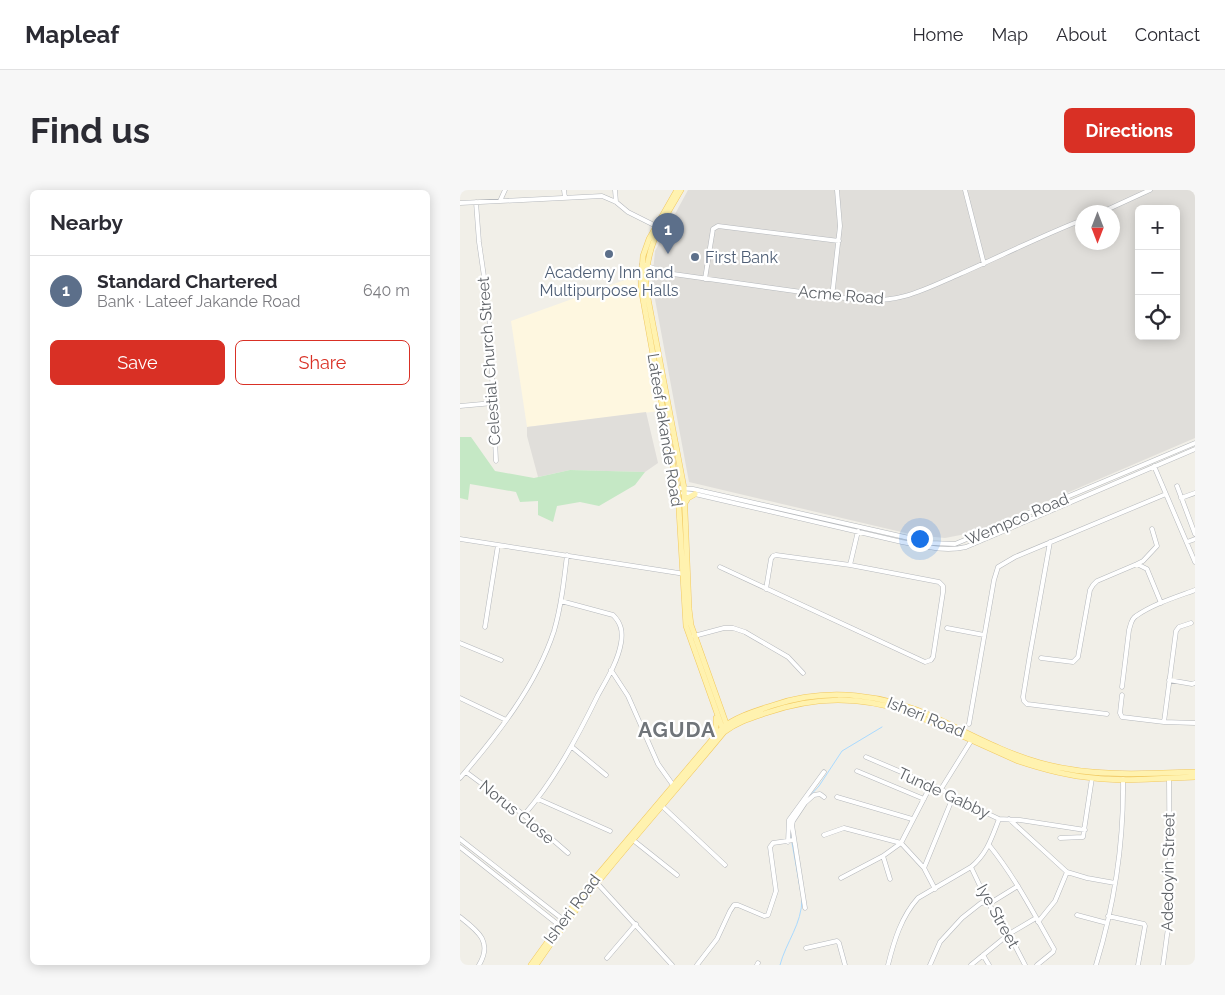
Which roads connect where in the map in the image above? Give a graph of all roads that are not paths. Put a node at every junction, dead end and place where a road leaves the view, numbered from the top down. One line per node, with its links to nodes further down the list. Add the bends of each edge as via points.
1 (505, 190): 10 (street)
2 (564, 190): 9 (street)
3 (615, 190): 12 (street)
4 (677, 190): 16 (main road, Lateef Jakande Road)
5 (681, 190): 16 (main road, Lateef Jakande Road)
6 (837, 190): 17 (street)
7 (965, 190): 19 (street)
8 (1150, 190): 14 (street)
9 (564, 198): 10 (street); 12 (street, via 594,196)
10 (500, 200): 11 (street)
11 (476, 202): 13 (street); 24 (street, Celestial Church Street, via 489,311)
12 (616, 202): 16 (street)
13 (460, 203)
14 (1117, 205)
15 (1075, 223): 19 (street, Acme Road)
16 (658, 227): 18 (main road, Lateef Jakande Road, via 648,239)
17 (839, 241): 22 (street, via 718,226 713,229); 23 (street)
18 (644, 264): 20 (street); 21 (main road, Lateef Jakande Road)
19 (984, 264): 23 (street, Acme Road, via 900,298 877,302)
20 (666, 272): 21 (street, Acme Road); 22 (street, Acme Road)
21 (643, 273): 32 (main road, Lateef Jakande Road, via 642,296); 33 (main road, Lateef Jakande Road)
22 (705, 279): 23 (street, Acme Road)
23 (832, 297)
24 (494, 404): 25 (street); 28 (street, Celestial Church Street)
25 (460, 406)
26 (1195, 443): 29 (street, Wempco Road)
27 (1195, 449): 30 (street, Wempco Road)
28 (496, 461)
29 (1152, 461): 30 (street); 42 (street, Wempco Road, via 955,544 932,543)
30 (1155, 466): 36 (street); 45 (street, Wempco Road, via 966,547 948,550)
31 (1177, 486): 37 (street)
32 (678, 490): 33 (street); 54 (main road, Lateef Jakande Road)
33 (684, 491): 35 (street, Wempco Road); 38 (main road, Lateef Jakande Road); 42 (street, Wempco Road)
34 (1195, 493): 37 (street)
35 (695, 494): 38 (main road); 40 (street, Wempco Road)
36 (1166, 494): 46 (street); 47 (street)
37 (1182, 498): 41 (street)
38 (685, 503): 54 (main road, Lateef Jakande Road)
39 (1152, 529): 51 (street, via 1157,546)
40 (858, 531): 45 (street, Wempco Road); 52 (street)
41 (1195, 534)
42 (903, 536): 45 (street)
43 (460, 539): 48 (street)
44 (1195, 539): 47 (street)
45 (902, 542)
46 (1050, 542): 62 (street, via 998,566); 75 (street, via 1024,701)
47 (1187, 542): 50 (street)
48 (498, 545): 49 (street); 60 (street)
49 (567, 556): 54 (street); 57 (street)
50 (1195, 562)
51 (1137, 564): 58 (street, via 1147,569); 65 (street, via 1093,585 1078,657 1074,662)
52 (850, 565): 55 (street, via 776,554 771,559); 55 (street, via 939,582 943,586 931,660 925,662)
53 (720, 566): 55 (street)
54 (685, 574): 63 (main road, Lateef Jakande Road); 74 (main road, Lateef Jakande Road, via 686,626)
55 (766, 589)
56 (1195, 590): 58 (street)
57 (561, 601): 67 (street, via 613,615 618,621 621,642); 76 (street, via 544,655)
58 (1161, 603): 71 (street, via 1135,616 1131,622)
59 (1191, 623): 69 (street, via 1176,631)
60 (485, 627)
61 (947, 628): 62 (street)
62 (984, 635): 79 (street)
63 (694, 636): 68 (street, via 724,628 745,632 788,657); 80 (main road, Lateef Jakande Road)
64 (460, 643): 66 (street)
65 (1041, 658)
66 (501, 660)
67 (611, 670): 83 (street); 96 (street, via 628,696 658,764)
68 (803, 673)
69 (1169, 680): 70 (street); 77 (street)
70 (1195, 684)
71 (1122, 687)
72 (1122, 695): 77 (street, via 1122,717)
73 (460, 698): 76 (street)
74 (712, 698): 80 (main road, Lateef Jakande Road); 81 (main road, via 716,727)
75 (1107, 714)
76 (506, 720): 87 (street)
77 (1164, 722): 78 (street)
78 (1195, 723)
79 (969, 724)
80 (725, 728): 81 (main road, Isheri Road); 82 (main road, Isheri Road, via 786,706 846,699 892,706); 85 (main road, Isheri Road, via 742,716 797,698 823,694 854,695 911,708); 104 (main road, Isheri Road)
81 (710, 741): 96 (main road, Isheri Road)
82 (971, 741): 85 (main road, Isheri Road); 98 (street)
83 (572, 746): 90 (street); 102 (street)
84 (866, 757): 97 (street, Tunde Gabby)
85 (1036, 765): 89 (main road, Isheri Road, via 1116,774); 93 (main road, Isheri Road)
86 (857, 771): 103 (street)
87 (466, 772): 92 (street); 105 (street, Norus Close)
88 (824, 772): 115 (street, via 789,820)
89 (1195, 772)
90 (606, 775)
91 (1195, 777): 94 (main road, Isheri Road)
92 (460, 778)
93 (1092, 778): 95 (main road, Isheri Road); 109 (street)
94 (1169, 778): 95 (main road, Isheri Road); 164 (street, Adedoyin Street, via 1170,913)
95 (1123, 779): 129 (street)
96 (673, 785): 140 (main road, Isheri Road, via 585,890)
97 (930, 785): 98 (street, Tunde Gabby); 103 (street)
98 (941, 789): 100 (street, Tunde Gabby)
99 (824, 797): 115 (street, via 814,795 805,803 793,821)
100 (953, 797): 107 (street, Tunde Gabby); 123 (street)
101 (837, 798): 106 (street)
102 (538, 799): 105 (street); 110 (street)
103 (924, 799): 106 (street)
104 (662, 806): 114 (main road, Isheri Road); 121 (street)
105 (524, 815): 119 (street, Norus Close)
106 (912, 819): 116 (street)
107 (999, 819): 108 (street, Tunde Gabby); 117 (street)
108 (1009, 820): 109 (street, Tunde Gabby); 124 (street)
109 (1085, 830): 113 (street, via 1081,838)
110 (610, 831)
111 (824, 835): 116 (street, via 844,828)
112 (460, 838): 132 (street)
113 (1060, 838)
114 (633, 840): 125 (street); 128 (main road, Isheri Road)
115 (791, 841): 135 (street, via 802,880); 154 (street, via 773,843 770,847 776,891 768,915 734,905 717,939)
116 (901, 843): 120 (street); 123 (street)
117 (989, 845): 122 (street); 130 (street)
118 (460, 847): 133 (street)
119 (568, 853)
120 (882, 856): 126 (street); 127 (street)
121 (725, 865)
122 (971, 867): 131 (street); 134 (street, Iye Street)
123 (924, 868): 131 (street)
124 (1067, 872): 129 (street); 139 (street, via 1055,900)
125 (677, 875)
126 (840, 878)
127 (890, 879)
128 (598, 883): 140 (main road, Isheri Road); 142 (street)
129 (1114, 883): 137 (street)
130 (1018, 886): 134 (street); 139 (street)
131 (934, 889): 156 (street, via 912,904 898,931)
132 (533, 896): 133 (street); 140 (street)
133 (529, 902): 143 (street)
134 (988, 903): 144 (street, Iye Street); 157 (street, via 981,903 962,918 940,942)
135 (805, 908)
136 (1077, 915): 141 (street)
137 (1108, 916): 141 (street); 163 (street, via 1144,924)
138 (460, 917): 150 (street, via 482,938 485,948)
139 (1037, 920): 144 (street); 161 (street, via 1054,949)
140 (564, 921): 143 (main road, Isheri Road)
141 (1107, 923): 162 (street)
142 (636, 924): 147 (street); 148 (street)
143 (560, 927): 149 (main road, Isheri Road)
144 (1009, 934): 146 (street); 160 (street, Iye Street)
145 (806, 948): 155 (street, via 837,941)
146 (983, 955): 158 (street); 159 (street)
147 (607, 958)
148 (668, 960): 152 (street); 153 (street)
149 (538, 963): 151 (main road, Isheri Road)
150 (479, 965)
151 (531, 965)
152 (662, 965)
153 (672, 965)
154 (697, 965)
155 (845, 965)
156 (888, 965)
157 (930, 965)
158 (971, 965)
159 (989, 965)
160 (1025, 965)
161 (1037, 965)
162 (1096, 965)
163 (1138, 965)
164 (1163, 965)

